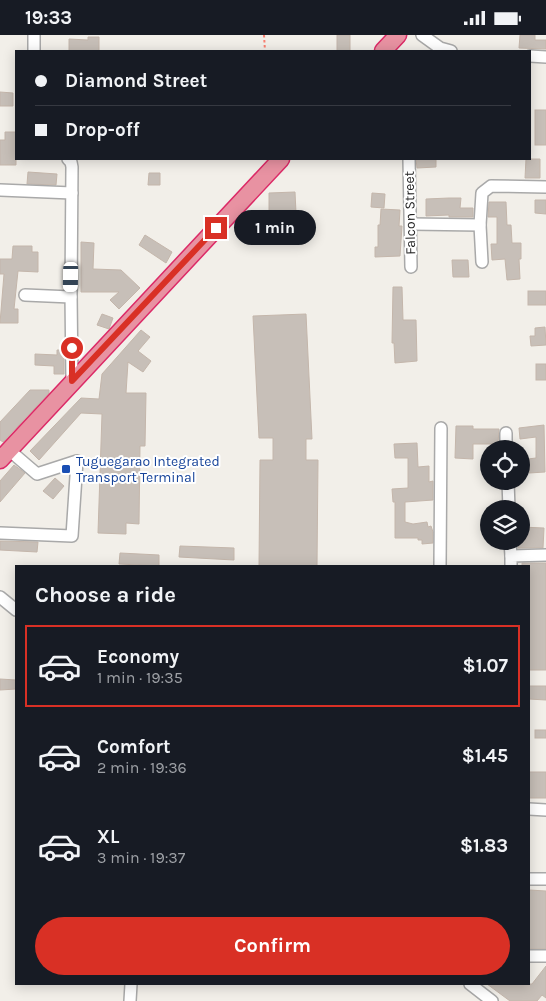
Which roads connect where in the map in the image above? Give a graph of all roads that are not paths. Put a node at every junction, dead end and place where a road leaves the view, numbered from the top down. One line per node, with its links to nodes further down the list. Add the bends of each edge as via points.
1 (34, 35): 4 (street)
2 (398, 35): 5 (highway)
3 (422, 35): 6 (street)
4 (34, 50)
5 (384, 50)
6 (447, 50)
7 (531, 56): 8 (street)
8 (546, 57)
9 (69, 160): 14 (street)
10 (280, 160): 21 (highway)
11 (409, 160): 15 (street, Falcon Street)
12 (546, 187): 16 (street, via 486,189 480,200)
13 (0, 190): 14 (street)
14 (72, 193): 20 (street)
15 (411, 224): 16 (street); 18 (street, Falcon Street)
16 (480, 225): 17 (street)
17 (482, 262)
18 (411, 267)
19 (25, 295): 20 (street)
20 (71, 297): 21 (street)
21 (72, 381): 25 (highway)
22 (441, 428): 29 (street)
23 (506, 433): 24 (street)
24 (506, 440)
25 (5, 455): 26 (street, via 37,475 77,461 72,536)
26 (0, 533)
27 (546, 555): 28 (street)
28 (511, 561)
29 (440, 565)
30 (0, 597): 31 (street)
31 (15, 609)
32 (530, 809): 33 (street)
33 (546, 810)
34 (530, 879): 35 (street)
35 (546, 879)
36 (530, 956): 37 (street)
37 (546, 956)
38 (131, 985): 40 (street)
39 (477, 986): 41 (street)
40 (130, 1001)
41 (492, 1001)

